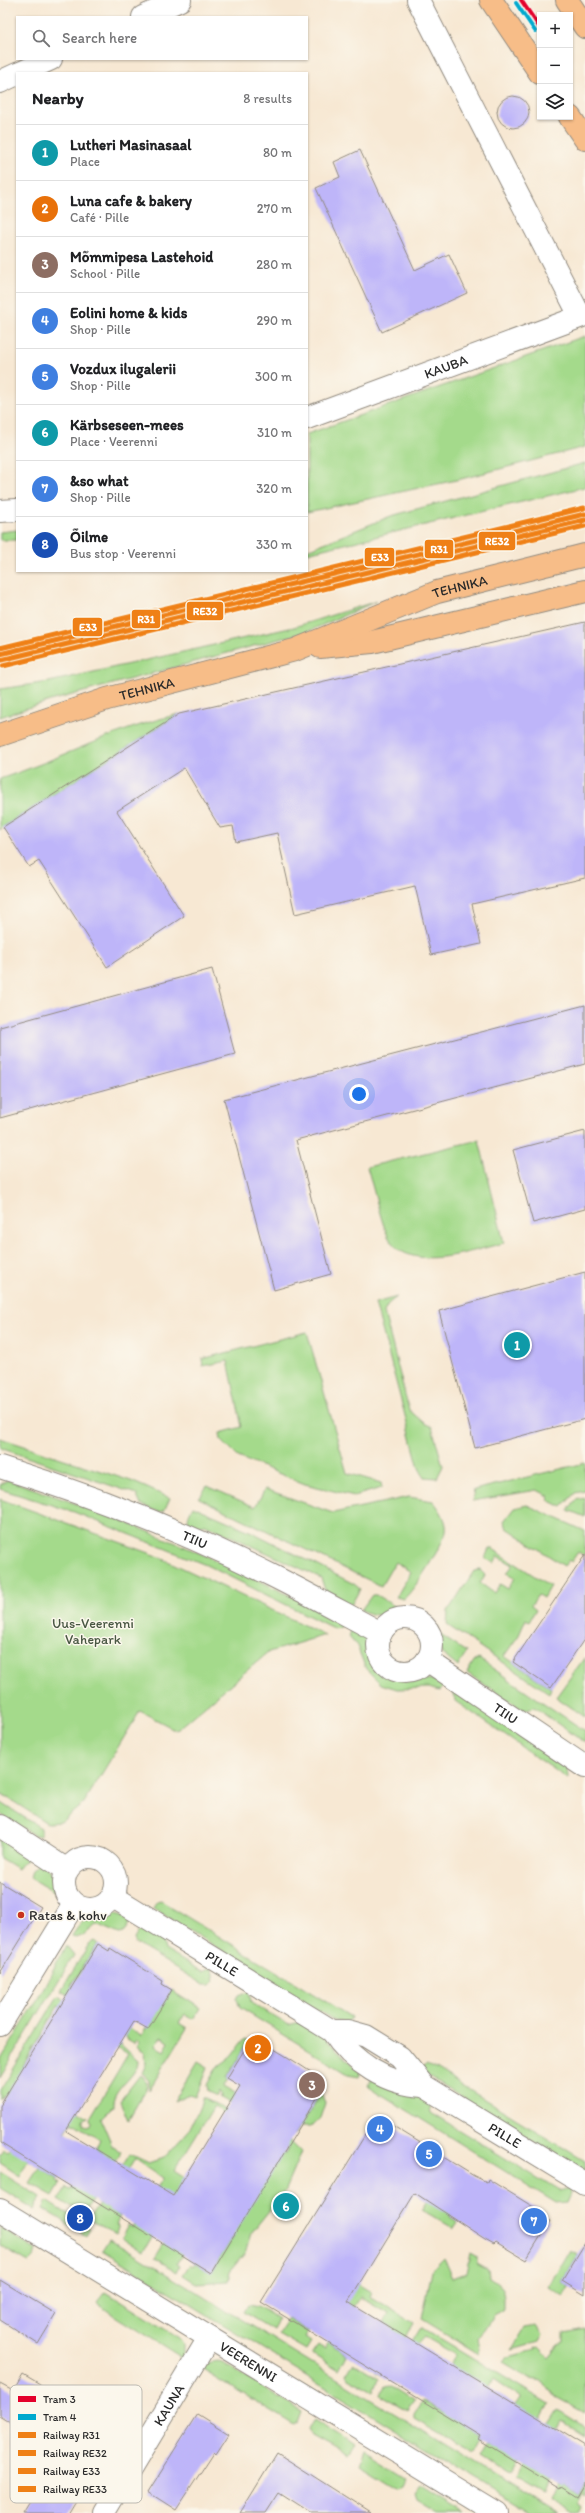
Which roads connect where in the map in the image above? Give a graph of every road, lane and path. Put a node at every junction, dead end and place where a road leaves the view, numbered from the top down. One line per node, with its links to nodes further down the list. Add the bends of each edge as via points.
1 (180, 0): 5 (street)
2 (418, 0): 14 (street)
3 (491, 0): 8 (main road)
4 (567, 0): 6 (main road)
5 (145, 16)
6 (585, 27)
7 (49, 60): 9 (street)
8 (537, 69)
9 (22, 72)
10 (16, 74): 11 (street)
11 (0, 82)
12 (572, 120): 13 (main road)
13 (585, 139)
14 (582, 316): 15 (street, KAUBA)
15 (308, 418)
16 (16, 510): 17 (street)
17 (0, 511)
18 (585, 555): 20 (main road, TEHNIKA, via 437,592)
19 (585, 591): 20 (main road, TEHNIKA, via 372,642)
20 (295, 650): 21 (main road, TEHNIKA, via 107,699)
21 (0, 735)
22 (0, 1467): 23 (street, TIIU, via 70,1488 178,1532 274,1576)
23 (381, 1633): 24 (street, via 378,1642 382,1659 395,1670 413,1670); 24 (street, via 386,1626 401,1618 418,1622 427,1631 432,1643)
24 (427, 1660): 25 (street, TIIU)
25 (585, 1767)
26 (0, 1826): 27 (street)
27 (67, 1870): 28 (street, via 79,1859 95,1857 103,1860 116,1880); 29 (street, via 64,1877 65,1892)
28 (112, 1896): 29 (street, via 91,1909); 31 (street, PILLE, via 332,2031 348,2031 366,2036 400,2057 424,2086)
29 (74, 1904): 30 (street)
30 (0, 2025)
31 (585, 2184)
32 (0, 2210): 33 (street, VEERENNI)
33 (209, 2338): 34 (street, KAUNA); 37 (street, VEERENNI)
34 (142, 2450)
35 (110, 2503): 36 (street, KAUNA)
36 (104, 2513)
37 (497, 2513)

